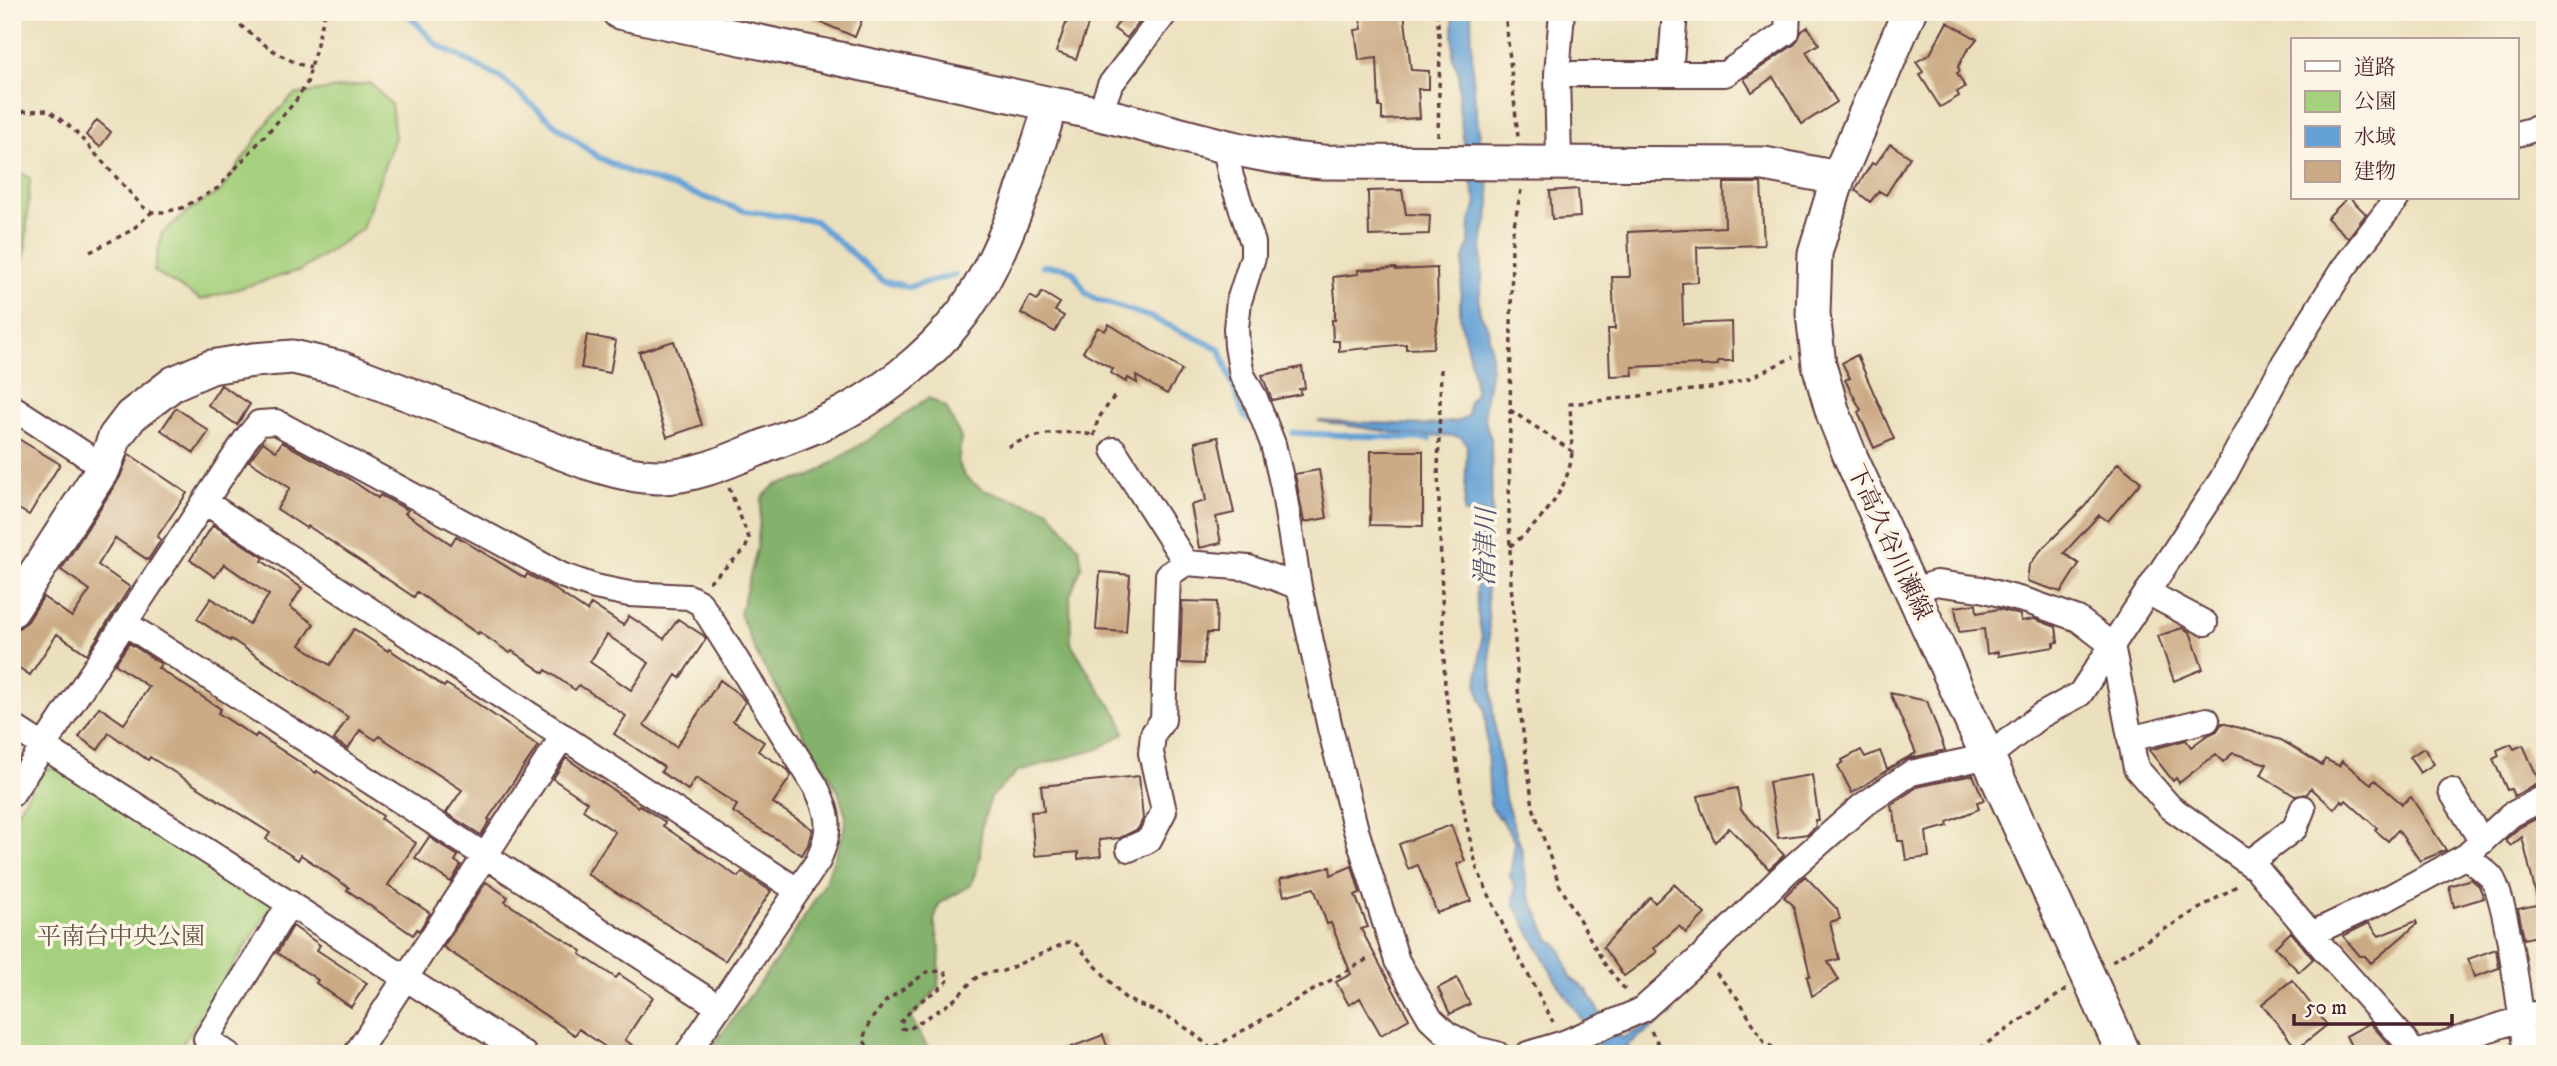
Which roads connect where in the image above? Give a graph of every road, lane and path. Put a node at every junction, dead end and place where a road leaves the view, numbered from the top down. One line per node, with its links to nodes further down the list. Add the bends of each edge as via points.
1 (225, 12): 11 (path, via 263,45)
2 (325, 12): 11 (path)
3 (619, 12): 14 (street)
4 (1166, 12): 16 (street, via 1110,85)
5 (1437, 12): 22 (path)
6 (1505, 12): 20 (path)
7 (1562, 12): 12 (street)
8 (1675, 12): 13 (street)
9 (1788, 12): 13 (street, via 1787,32 1725,74)
10 (1909, 12): 23 (street, 下高久谷川瀬線)
11 (311, 68): 25 (path, via 295,102 218,188 182,208)
12 (1557, 74): 13 (street); 21 (street)
13 (1670, 74)
14 (1051, 104): 16 (street); 35 (street, via 1033,164 986,275 961,315 923,357 875,394 826,422)
15 (12, 112): 25 (path, via 48,110 61,117)
16 (1100, 112): 19 (street)
17 (2545, 126): 18 (street)
18 (2518, 134)
19 (1225, 148): 22 (street, via 1284,160); 41 (street, via 1253,243 1239,302 1237,346 1242,374 1273,444)
20 (1518, 161): 21 (street); 22 (street); 31 (path, via 1521,193 1512,236)
21 (1559, 161): 23 (street, via 1764,163)
22 (1442, 162)
23 (1838, 178): 27 (street, 下高久谷川瀬線, via 1815,253)
24 (2396, 200): 43 (street, via 2336,281 2278,374 2222,479)
25 (152, 212): 26 (path, via 132,230)
26 (90, 252)
27 (1816, 346): 34 (path, via 1751,378 1718,387 1570,404); 42 (street, 下高久谷川瀬線, via 1842,436)
28 (1441, 369): 73 (path, via 1438,470 1445,688 1466,822 1477,869 1510,940)
29 (1116, 394): 32 (path, via 1098,419)
30 (12, 407): 36 (street)
31 (1510, 410): 34 (path); 38 (path)
32 (1104, 443): 33 (path, via 1084,432 1021,439); 39 (street)
33 (1008, 447)
34 (1572, 451): 38 (path, via 1571,469 1550,506 1531,530)
35 (721, 463): 36 (street, via 689,474 657,477 612,470 340,368 293,357 211,367 174,383 131,416 115,437); 44 (path, via 749,538 745,550)
36 (104, 467): 40 (street)
37 (205, 502): 44 (street, via 259,423 276,422 561,575 629,594); 46 (street); 51 (street)
38 (1510, 546): 71 (path, via 1519,702 1533,807 1559,884 1604,963)
39 (1186, 563): 41 (street, via 1249,568); 59 (street, via 1168,575 1163,720 1153,734 1151,753 1164,811 1149,840)
40 (22, 574): 45 (street)
41 (1299, 587): 66 (street, via 1336,754)
42 (1912, 591): 48 (street, via 1936,583 1981,589 2078,619); 54 (street, 下高久谷川瀬線)
43 (2147, 592): 47 (street); 48 (street)
44 (694, 599): 63 (street, via 825,804 827,840)
45 (12, 610)
46 (125, 623): 53 (street); 61 (street)
47 (2205, 623)
48 (2112, 645): 52 (street); 54 (street, via 2080,694 2040,716)
49 (2207, 720): 52 (street)
50 (12, 726): 53 (street)
51 (563, 736): 61 (street); 63 (street)
52 (2130, 739): 62 (street, via 2136,768 2170,807)
53 (45, 745): 56 (street); 64 (street)
54 (1989, 756): 67 (street, via 1911,773 1862,806); 68 (street, 下高久谷川瀬線)
55 (2451, 790): 60 (street)
56 (12, 794)
57 (2545, 797): 60 (street, via 2511,815)
58 (2303, 808): 62 (street, via 2295,828)
59 (1129, 849)
60 (2474, 849): 65 (street, via 2390,897); 72 (street, via 2493,879)
61 (486, 854): 69 (street); 70 (street)
62 (2255, 867): 65 (street); 68 (path)
63 (797, 890): 70 (street)
64 (290, 903): 69 (street); 75 (street, via 206,1039)
65 (2311, 934): 86 (street)
66 (1391, 945): 74 (path); 80 (street, via 1430,1018 1447,1034)
67 (1702, 956): 71 (street); 83 (path, via 1739,1000 1764,1041)
68 (2088, 975): 84 (path); 85 (street, 下高久谷川瀬線)
69 (405, 977): 76 (street); 77 (street)
70 (719, 1007): 78 (street)
71 (1639, 1011): 73 (street); 82 (path)
72 (2533, 1014): 86 (street); 87 (street)
73 (1568, 1041): 81 (street)
74 (1212, 1051): 79 (path, via 1197,1035 1163,1014 1124,997 1075,943 1068,942 1001,972 989,971 908,1030 902,1028 900,1023 908,1013 949,979 944,971 927,972 886,1001 870,1021 863,1038)
75 (229, 1054)
76 (356, 1054)
77 (524, 1054)
78 (687, 1054)
79 (872, 1054)
80 (1497, 1054)
81 (1528, 1054)
82 (1664, 1054)
83 (1784, 1054)
84 (1971, 1054)
85 (2124, 1054)
86 (2413, 1054)
87 (2526, 1054)

